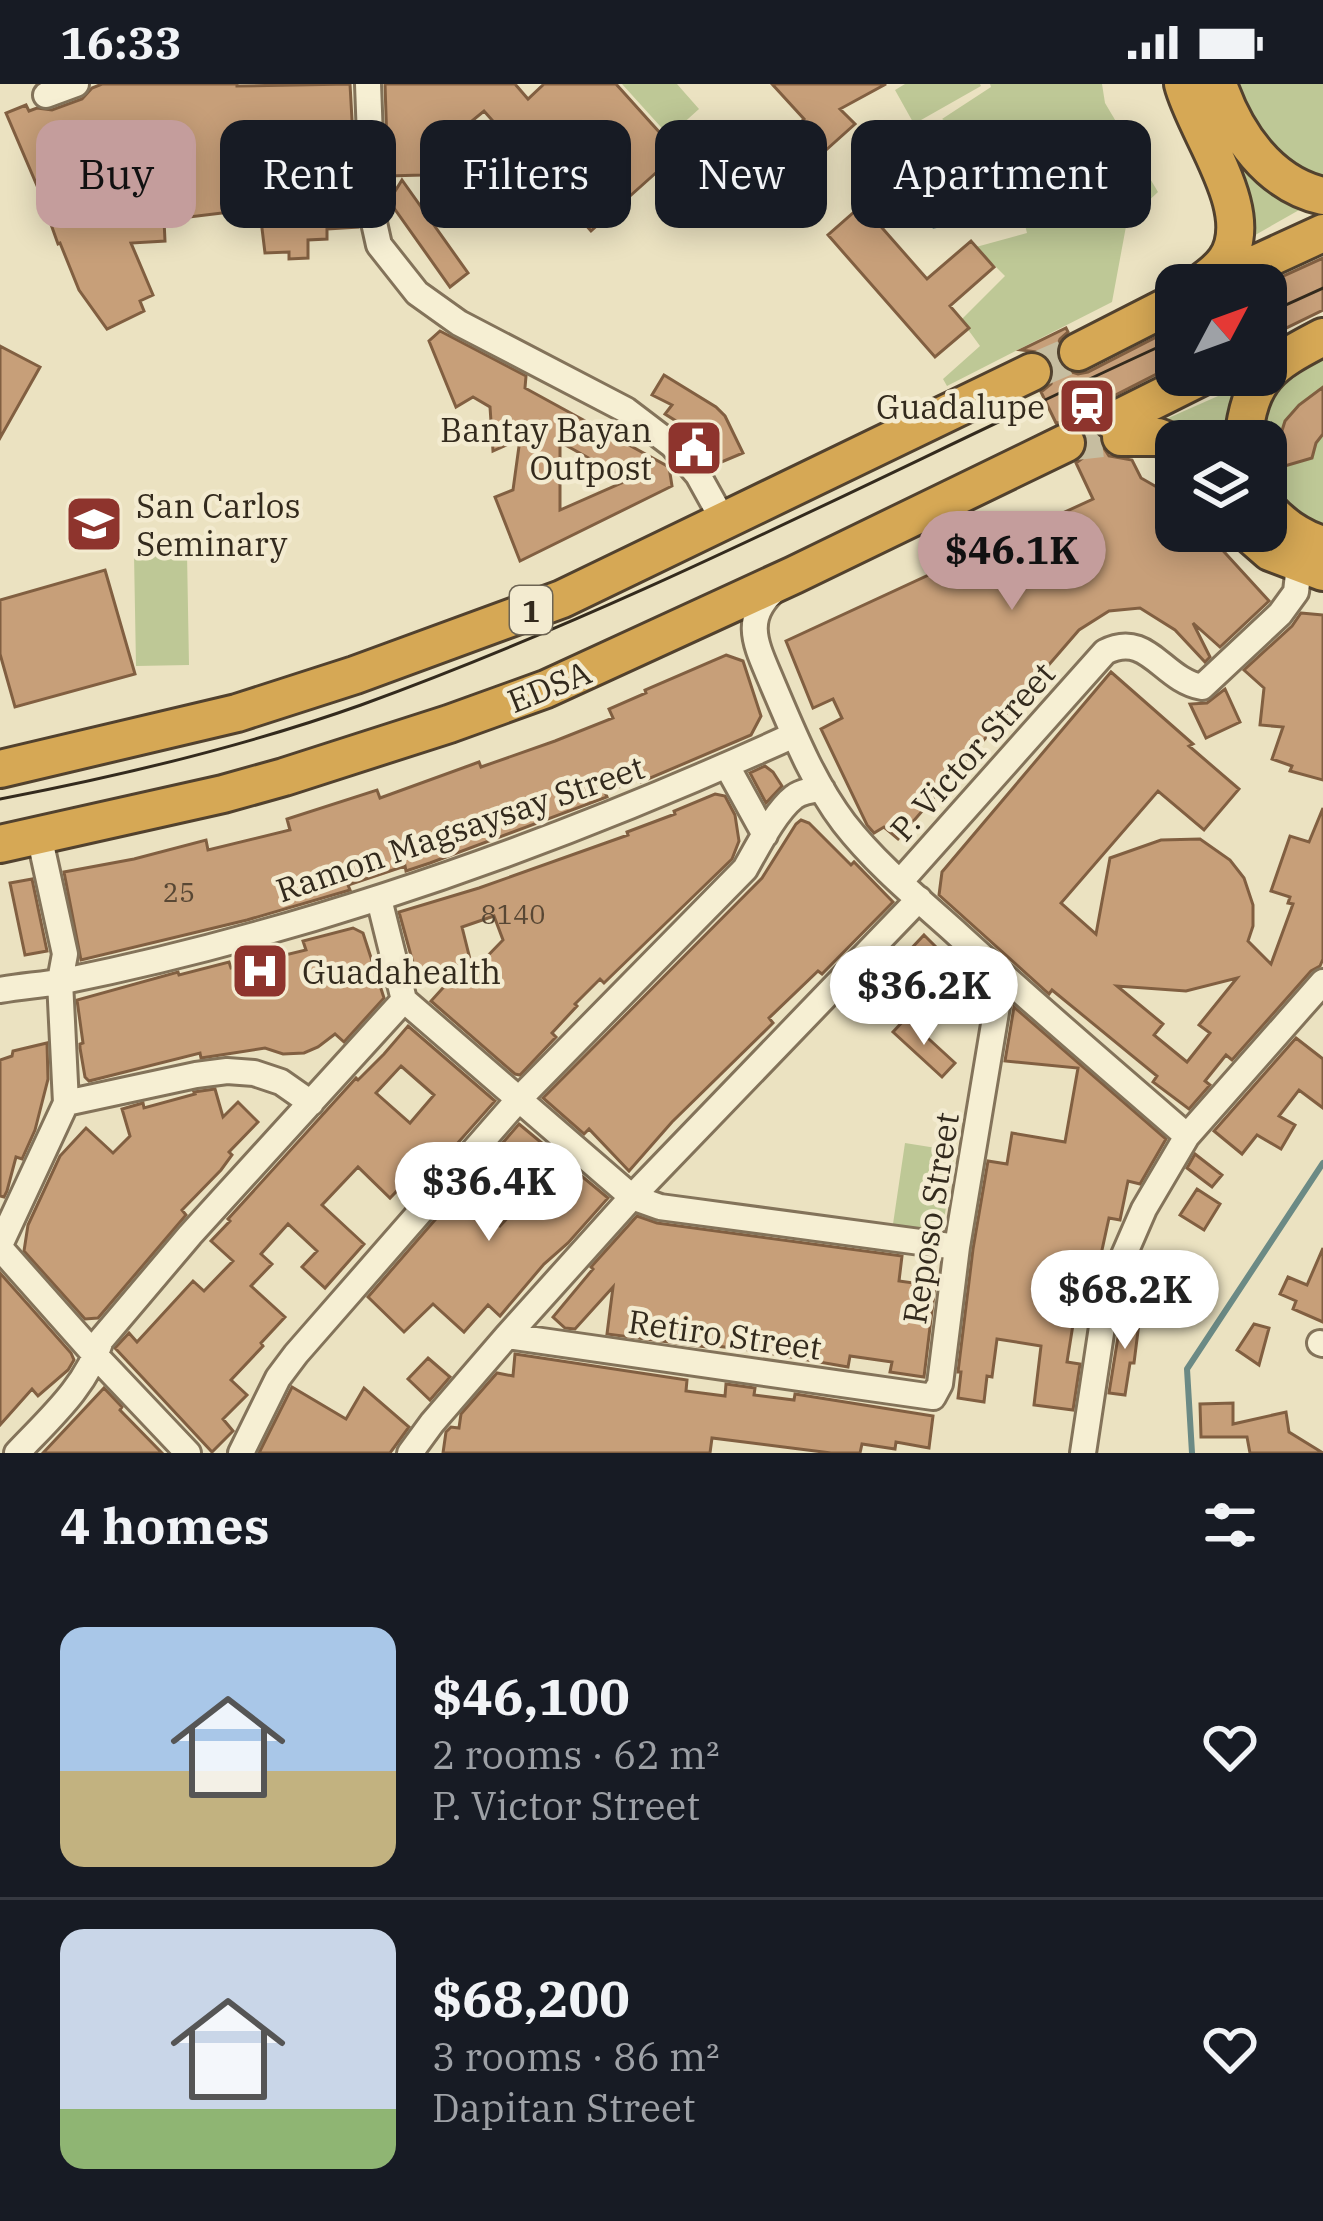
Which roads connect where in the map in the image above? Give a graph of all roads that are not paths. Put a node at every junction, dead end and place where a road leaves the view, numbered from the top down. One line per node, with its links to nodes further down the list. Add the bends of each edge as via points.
1 (76, 84): 5 (street)
2 (368, 84): 20 (street, via 373,218 379,245 406,280 459,323 626,410 672,445)
3 (1183, 84): 8 (highway, via 1233,203 1234,244)
4 (1218, 84): 6 (highway, via 1234,124 1267,166)
5 (46, 95)
6 (1323, 196)
7 (1323, 230): 9 (highway)
8 (1221, 264)
9 (1254, 264)
10 (1155, 312): 14 (highway)
11 (1323, 316): 12 (highway)
12 (1287, 334)
13 (1323, 337): 17 (highway, via 1280,359 1256,387)
14 (1078, 352)
15 (1032, 373): 20 (highway, 1)
16 (1171, 396): 18 (highway, via 1117,429)
17 (1248, 420)
18 (1155, 436)
19 (1066, 443): 24 (highway, EDSA / 1)
20 (723, 520): 27 (highway, 1, via 562,598 356,674 237,713)
21 (1287, 528): 23 (highway, via 1304,538)
22 (1270, 552): 23 (highway)
23 (1315, 561): 32 (street, P. Victor Street, via 1280,614 1202,687 1132,644 1106,652)
24 (794, 575): 25 (street, via 761,601 753,637); 29 (highway, EDSA / 1, via 478,714 243,788)
25 (794, 735): 26 (street, Ramon Magsaysay Street); 28 (street)
26 (727, 766): 30 (street); 33 (street, Ramon Magsaysay Street)
27 (0, 769)
28 (822, 789): 30 (street, via 793,797); 32 (street)
29 (39, 835): 31 (highway, EDSA / 1); 35 (street, via 65,954)
30 (764, 835): 39 (street, via 745,869)
31 (0, 844)
32 (909, 890): 34 (street); 43 (street, P. Victor Street)
33 (379, 899): 35 (street, Ramon Magsaysay Street); 38 (street)
34 (1002, 976): 42 (street); 45 (street, Reposo Street)
35 (60, 981): 37 (street, Ramon Magsaysay Street); 40 (street)
36 (1323, 982): 42 (street)
37 (0, 990)
38 (404, 1000): 39 (street); 41 (street)
39 (519, 1099): 43 (street); 51 (street, via 296,1354)
40 (66, 1103): 41 (street, via 227,1071 281,1082); 44 (street)
41 (311, 1103): 47 (street, via 162,1267)
42 (1187, 1136): 53 (street, via 1114,1278)
43 (632, 1197): 45 (street); 46 (street, P. Victor Street)
44 (0, 1247): 47 (street)
45 (957, 1247): 48 (street, Reposo Street)
46 (507, 1336): 48 (street, Retiro Street); 52 (street, P. Victor Street)
47 (96, 1356): 49 (street); 50 (street)
48 (933, 1397)
49 (17, 1453)
50 (188, 1453)
51 (241, 1453)
52 (410, 1453)
53 (1083, 1453)

